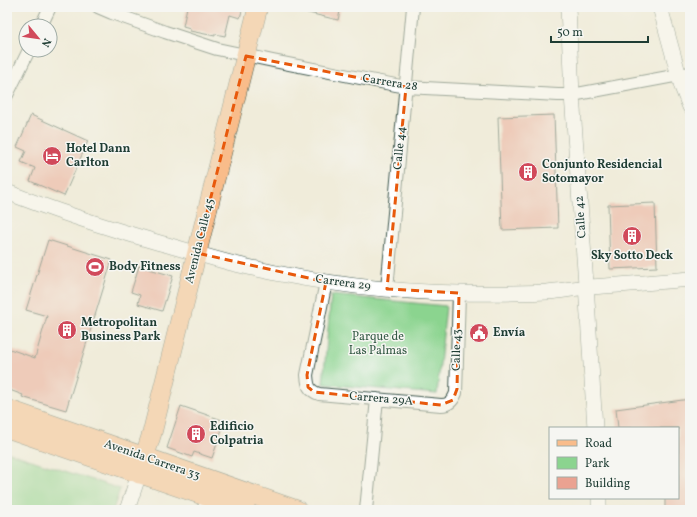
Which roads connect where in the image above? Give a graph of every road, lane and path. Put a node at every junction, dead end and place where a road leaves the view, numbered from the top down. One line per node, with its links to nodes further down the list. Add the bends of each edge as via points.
1 (50, 7): 7 (street)
2 (98, 7): 8 (street, Carrera 28, via 165,32)
3 (258, 7): 8 (main road, Avenida Calle 45)
4 (413, 7): 11 (street, Calle 44)
5 (568, 7): 13 (street, Calle 42)
6 (660, 7): 10 (street)
7 (45, 18)
8 (246, 56): 11 (street, Carrera 28); 16 (main road, Avenida Calle 45)
9 (25, 58): 12 (street)
10 (684, 74): 13 (street, Carrera 28); 14 (street, via 682,87)
11 (406, 87): 13 (street, Carrera 28); 20 (street, Calle 44)
12 (7, 95)
13 (572, 95): 19 (street, Calle 42)
14 (690, 107)
15 (7, 192): 16 (street, Carrera 29, via 110,228)
16 (197, 253): 18 (street, Carrera 29); 27 (main road, Avenida Calle 45)
17 (690, 279): 19 (street, Carrera 29)
18 (326, 282): 20 (street, Carrera 29); 22 (street, Carrera 29A, via 307,375 308,387 319,394)
19 (587, 288): 21 (street, Carrera 29, via 505,294); 25 (street, Calle 42)
20 (387, 289): 21 (street, Carrera 29)
21 (459, 293): 23 (street, Calle 43, via 457,389 453,400)
22 (377, 399): 23 (street, Carrera 29A); 33 (street)
23 (448, 404)
24 (7, 409): 27 (main road, Avenida Carrera 33)
25 (595, 427)
26 (7, 428): 27 (main road, Avenida Carrera 33)
27 (142, 465): 29 (main road, Avenida Carrera 33); 30 (street); 32 (main road, Avenida Carrera 33)
28 (599, 499): 34 (street)
29 (203, 503): 31 (main road, Avenida Carrera 33)
30 (127, 510)
31 (246, 510)
32 (297, 510)
33 (366, 510)
34 (599, 510)

